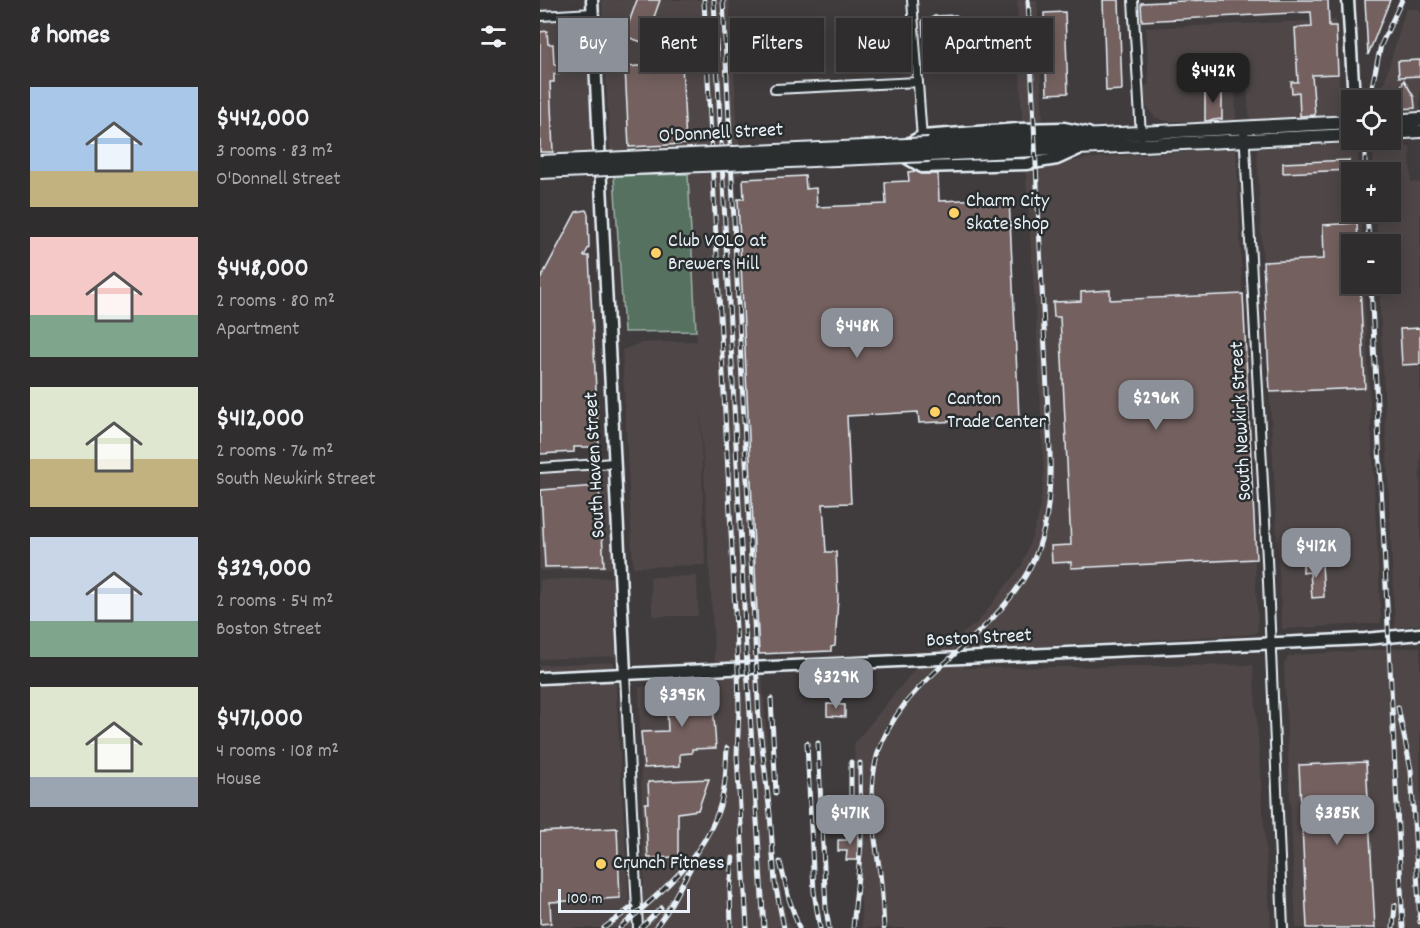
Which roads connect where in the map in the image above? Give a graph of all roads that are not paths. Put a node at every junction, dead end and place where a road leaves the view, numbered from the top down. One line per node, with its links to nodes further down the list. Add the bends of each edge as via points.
1 (592, 0): 5 (street, South Haven Street)
2 (912, 0): 7 (street)
3 (1133, 0): 17 (street)
4 (1348, 0): 9 (street)
5 (593, 13): 6 (street); 21 (street, South Haven Street)
6 (540, 16)
7 (918, 82): 8 (street); 18 (street)
8 (775, 89)
9 (1353, 90)
10 (1420, 119): 11 (main road)
11 (1401, 120)
12 (1341, 123): 15 (main road, O'Donnell Street)
13 (1420, 132): 14 (main road)
14 (1401, 133)
15 (1244, 134): 16 (main road, O'Donnell Street); 17 (main road, O'Donnell Street); 28 (street, South Newkirk Street)
16 (1341, 135)
17 (1141, 139): 18 (main road, O'Donnell Street, via 1098,136); 19 (main road, O'Donnell Street)
18 (926, 145): 19 (main road, O'Donnell Street); 20 (street, O'Donnell Street); 22 (main road, O'Donnell Street, bridge); 23 (street); 24 (main road, O'Donnell Street, bridge)
19 (1082, 148): 23 (street, O'Donnell Street, via 1057,159 1026,164)
20 (889, 151): 21 (street, O'Donnell Street); 23 (street, O'Donnell Street)
21 (600, 161): 25 (street, South Haven Street)
22 (540, 162)
23 (922, 167)
24 (540, 172)
25 (614, 463): 26 (street); 29 (street, South Haven Street)
26 (540, 468)
27 (1420, 634): 28 (street, Boston Street)
28 (1270, 643): 29 (street, Boston Street); 32 (street, South Newkirk Street)
29 (625, 674): 30 (street, Boston Street); 31 (street, South Haven Street)
30 (540, 678)
31 (638, 928)
32 (1283, 928)

